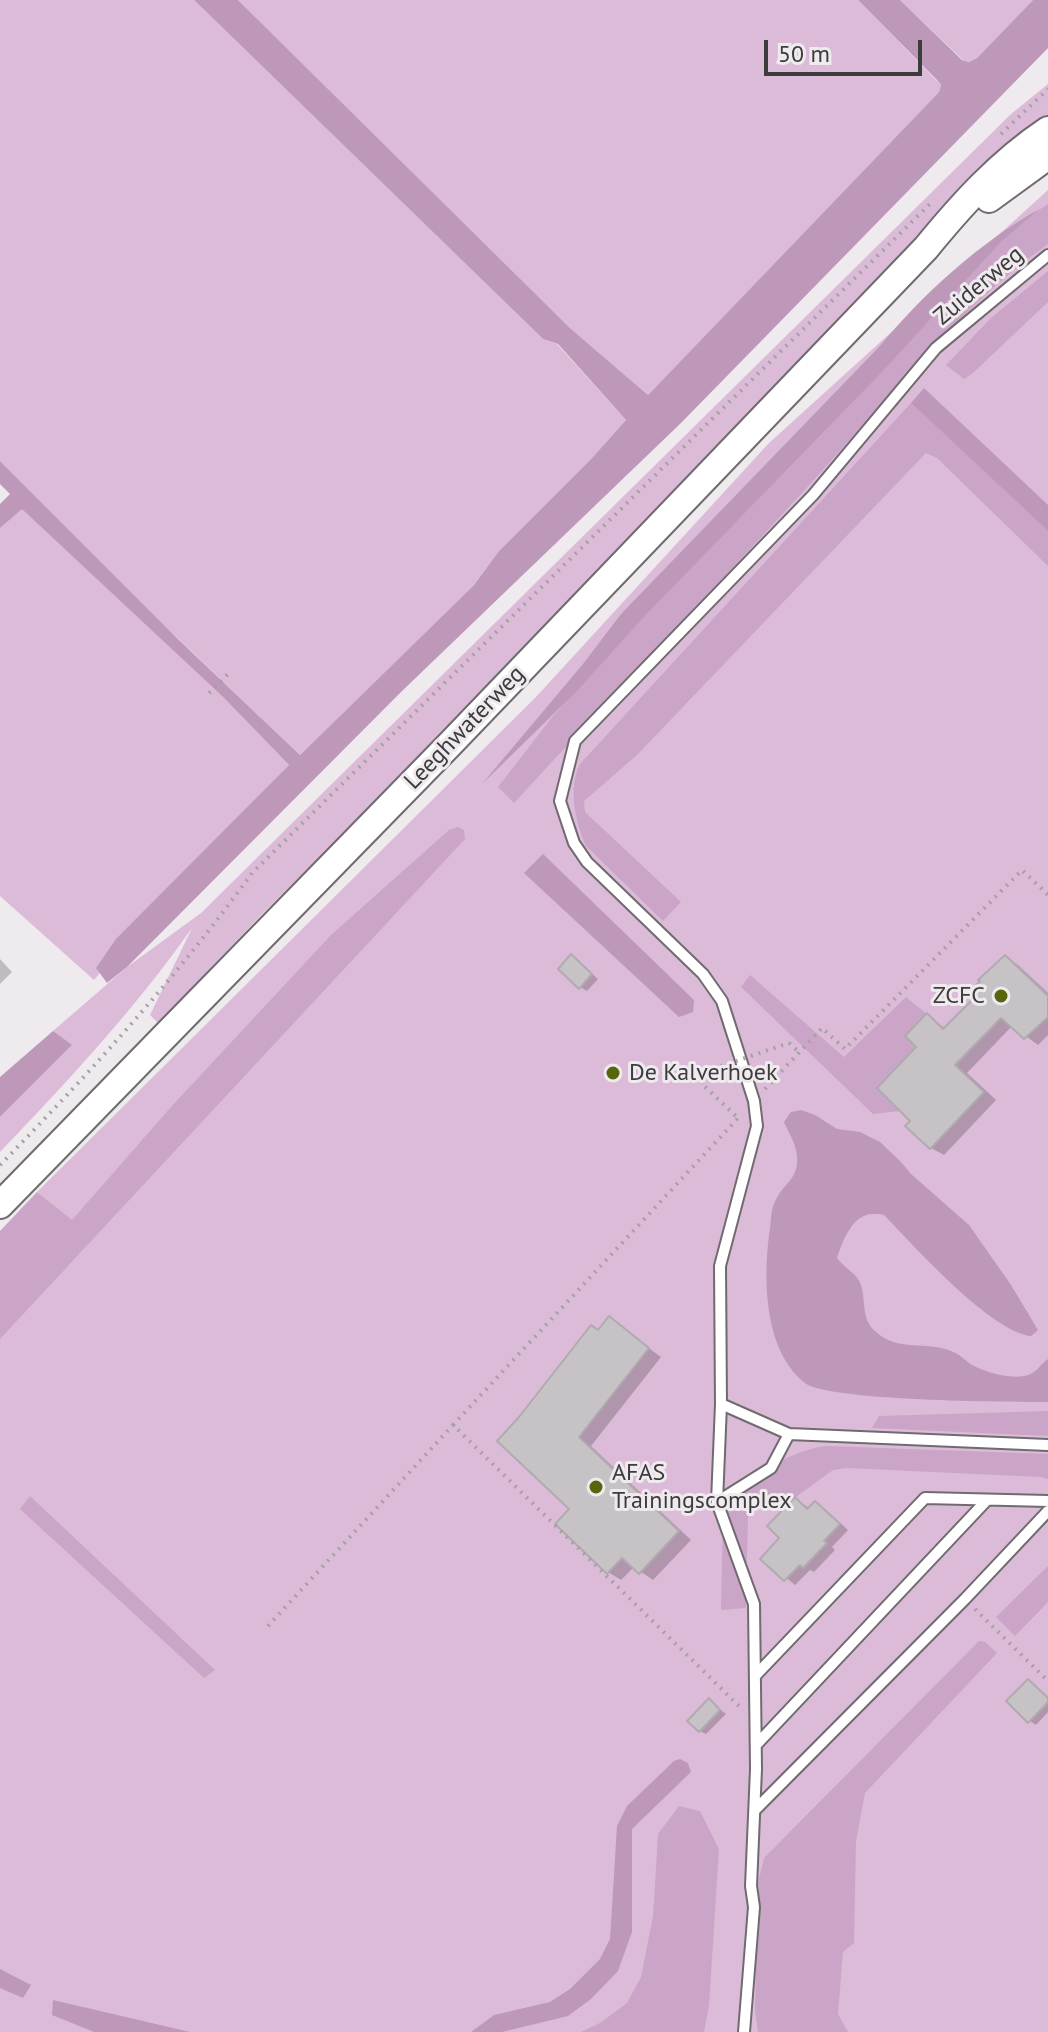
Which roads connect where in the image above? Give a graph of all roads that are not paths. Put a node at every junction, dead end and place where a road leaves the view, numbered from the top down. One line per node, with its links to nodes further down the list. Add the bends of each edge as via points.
1 (1048, 130): 3 (main road, Leeghwaterweg, via 1003,164)
2 (1048, 156): 3 (main road, Leeghwaterweg)
3 (926, 248): 5 (main road, Leeghwaterweg)
4 (1048, 255): 6 (lane, Zuiderweg, via 936,348 813,495 575,741 560,801 574,843 587,862 703,974 722,1001 754,1101 757,1126 720,1266)
5 (0, 1205)
6 (721, 1404): 7 (lane); 11 (lane, Zuiderweg)
7 (789, 1434): 8 (lane); 11 (lane, via 771,1468)
8 (1048, 1445)
9 (987, 1500): 10 (lane); 13 (lane, via 925,1498); 14 (lane)
10 (1048, 1501)
11 (717, 1502): 13 (lane, via 754,1604)
12 (1048, 1511): 15 (lane)
13 (755, 1676): 14 (lane)
14 (756, 1745): 15 (lane)
15 (755, 1810): 16 (lane)
16 (744, 2032)

